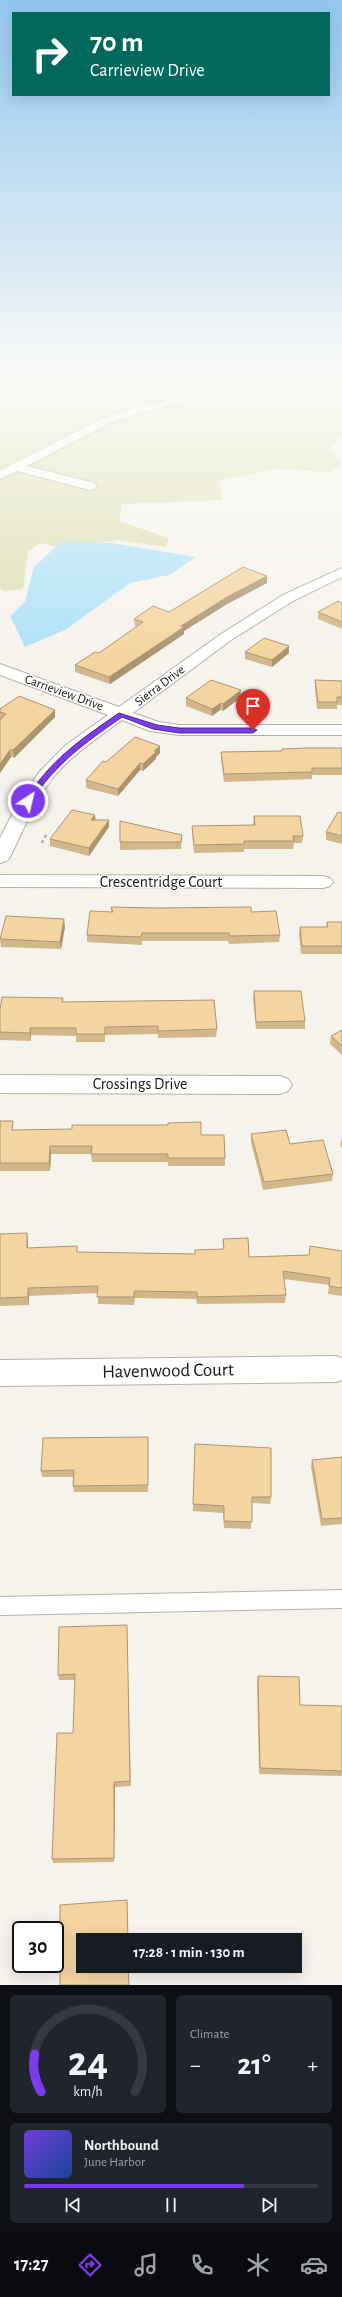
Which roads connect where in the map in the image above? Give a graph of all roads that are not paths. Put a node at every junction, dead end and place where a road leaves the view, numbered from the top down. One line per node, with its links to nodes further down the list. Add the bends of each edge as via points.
1 (11, 470): 3 (street)
2 (26, 470): 4 (street)
3 (0, 475)
4 (90, 486)
5 (342, 572): 7 (street, Sierra Drive, via 288,598 226,637)
6 (0, 669): 7 (street, Carrieview Drive)
7 (121, 714): 8 (street, Carrieview Drive, via 156,727 179,730); 9 (street, Sierra Drive, via 72,749 46,775 28,801)
8 (342, 730)
9 (0, 857)
10 (0, 881): 11 (street, Crescentridge Court)
11 (322, 882)
12 (0, 1084): 13 (street, Crossings Drive)
13 (280, 1085)
14 (336, 1369): 15 (street, Havenwood Court)
15 (0, 1372)
16 (342, 1599): 17 (lane)
17 (0, 1606)

